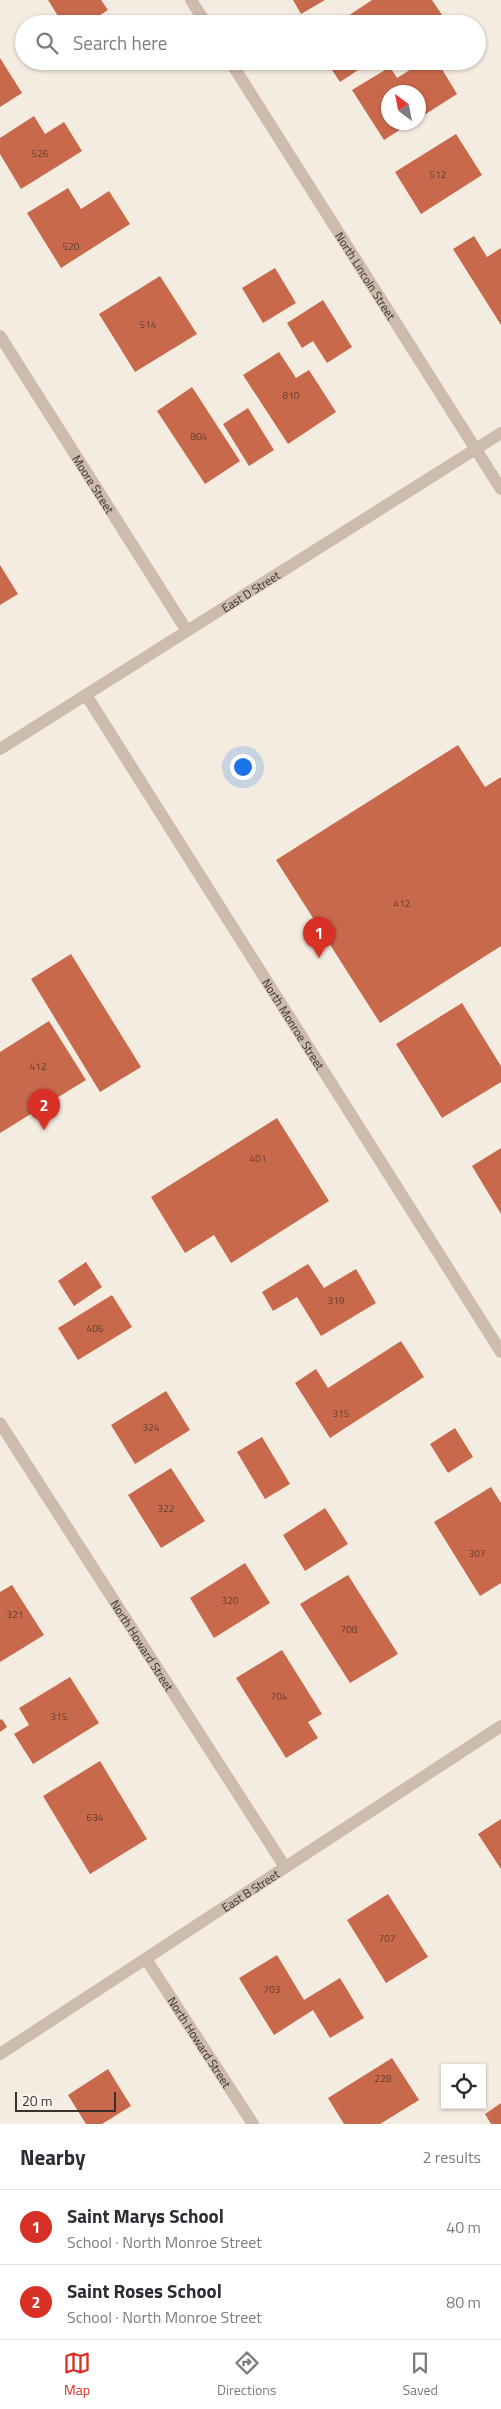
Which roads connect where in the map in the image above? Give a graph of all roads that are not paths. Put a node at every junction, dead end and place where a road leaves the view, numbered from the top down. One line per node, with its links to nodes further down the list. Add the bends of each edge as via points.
1 (191, 0): 2 (street)
2 (200, 15)
3 (236, 70): 6 (street, North Lincoln Street)
4 (0, 336): 8 (street, Moore Street)
5 (501, 433): 6 (street, East D Street)
6 (476, 449): 7 (street, North Lincoln Street); 8 (street, East D Street)
7 (501, 489)
8 (186, 631): 9 (street, East D Street)
9 (86, 695): 10 (street, East D Street); 11 (street, North Monroe Street)
10 (0, 749)
11 (501, 1352)
12 (0, 1424): 14 (street, North Howard Street)
13 (501, 1726): 14 (street, East B Street)
14 (285, 1866): 15 (street, East B Street)
15 (146, 1959): 16 (street, East B Street); 17 (street, North Howard Street)
16 (0, 2054)
17 (253, 2124)

